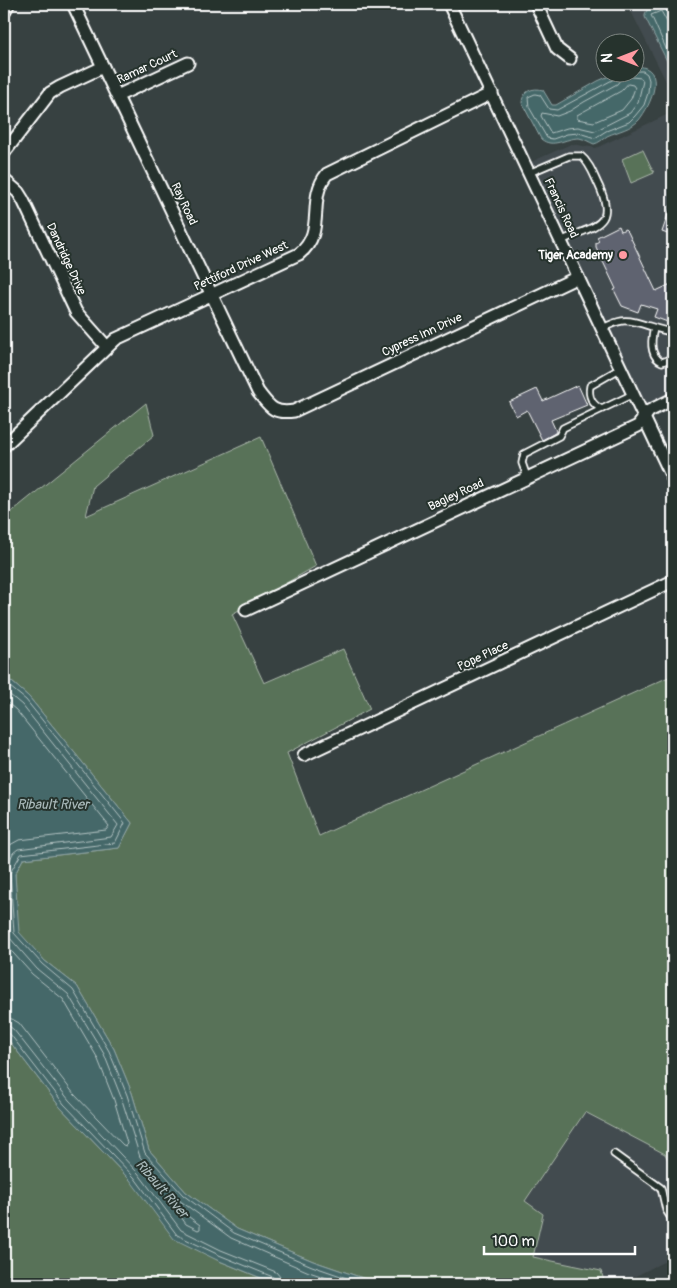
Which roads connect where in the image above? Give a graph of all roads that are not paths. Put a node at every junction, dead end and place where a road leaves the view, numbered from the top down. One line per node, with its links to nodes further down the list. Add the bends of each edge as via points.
1 (12, 4): 5 (lane)
2 (73, 4): 8 (street, Ray Road)
3 (449, 4): 9 (street, Francis Road)
4 (536, 4): 6 (street, via 557,49)
5 (4, 18)
6 (570, 59)
7 (188, 63): 10 (street, Ramar Court)
8 (103, 67): 10 (street, Ray Road); 11 (street, via 50,93)
9 (492, 93): 12 (street, Francis Road); 16 (street, Pettiford Drive West, via 327,174 318,191 314,232 306,248)
10 (117, 96): 16 (street, Ray Road)
11 (4, 152)
12 (529, 173): 14 (street, Francis Road); 14 (lane, via 569,156 581,156 589,164 606,201 606,214 600,223)
13 (4, 180): 20 (street, Dandridge Drive, via 23,200 76,312)
14 (562, 241): 15 (street, Francis Road)
15 (578, 277): 17 (street, Francis Road); 26 (street, Cypress Inn Drive, via 294,411)
16 (212, 295): 20 (street, Pettiford Drive West, via 116,339); 26 (street, Ray Road, via 258,392 269,407)
17 (602, 328): 18 (lane, via 627,321); 22 (street, Francis Road)
18 (654, 328): 19 (lane); 21 (lane, via 652,351 657,360 662,362)
19 (673, 332)
20 (107, 347): 28 (street, Pettiford Drive West)
21 (673, 358)
22 (621, 368): 23 (street, Francis Road); 25 (lane, via 590,386 592,402)
23 (633, 394): 25 (lane); 27 (street, Francis Road)
24 (673, 399): 27 (street, Bagley Road, via 649,411)
25 (602, 409): 29 (lane, via 563,428 560,436 524,454 522,463)
26 (277, 411)
27 (644, 418): 29 (street, Bagley Road, via 638,426); 30 (street, Francis Road)
28 (4, 446)
29 (527, 477): 32 (street, Bagley Road)
30 (673, 479)
31 (673, 581): 33 (street, Pope Place)
32 (246, 610)
33 (304, 755)
34 (614, 1154): 35 (lane, via 661,1188 666,1210)
35 (673, 1221)

